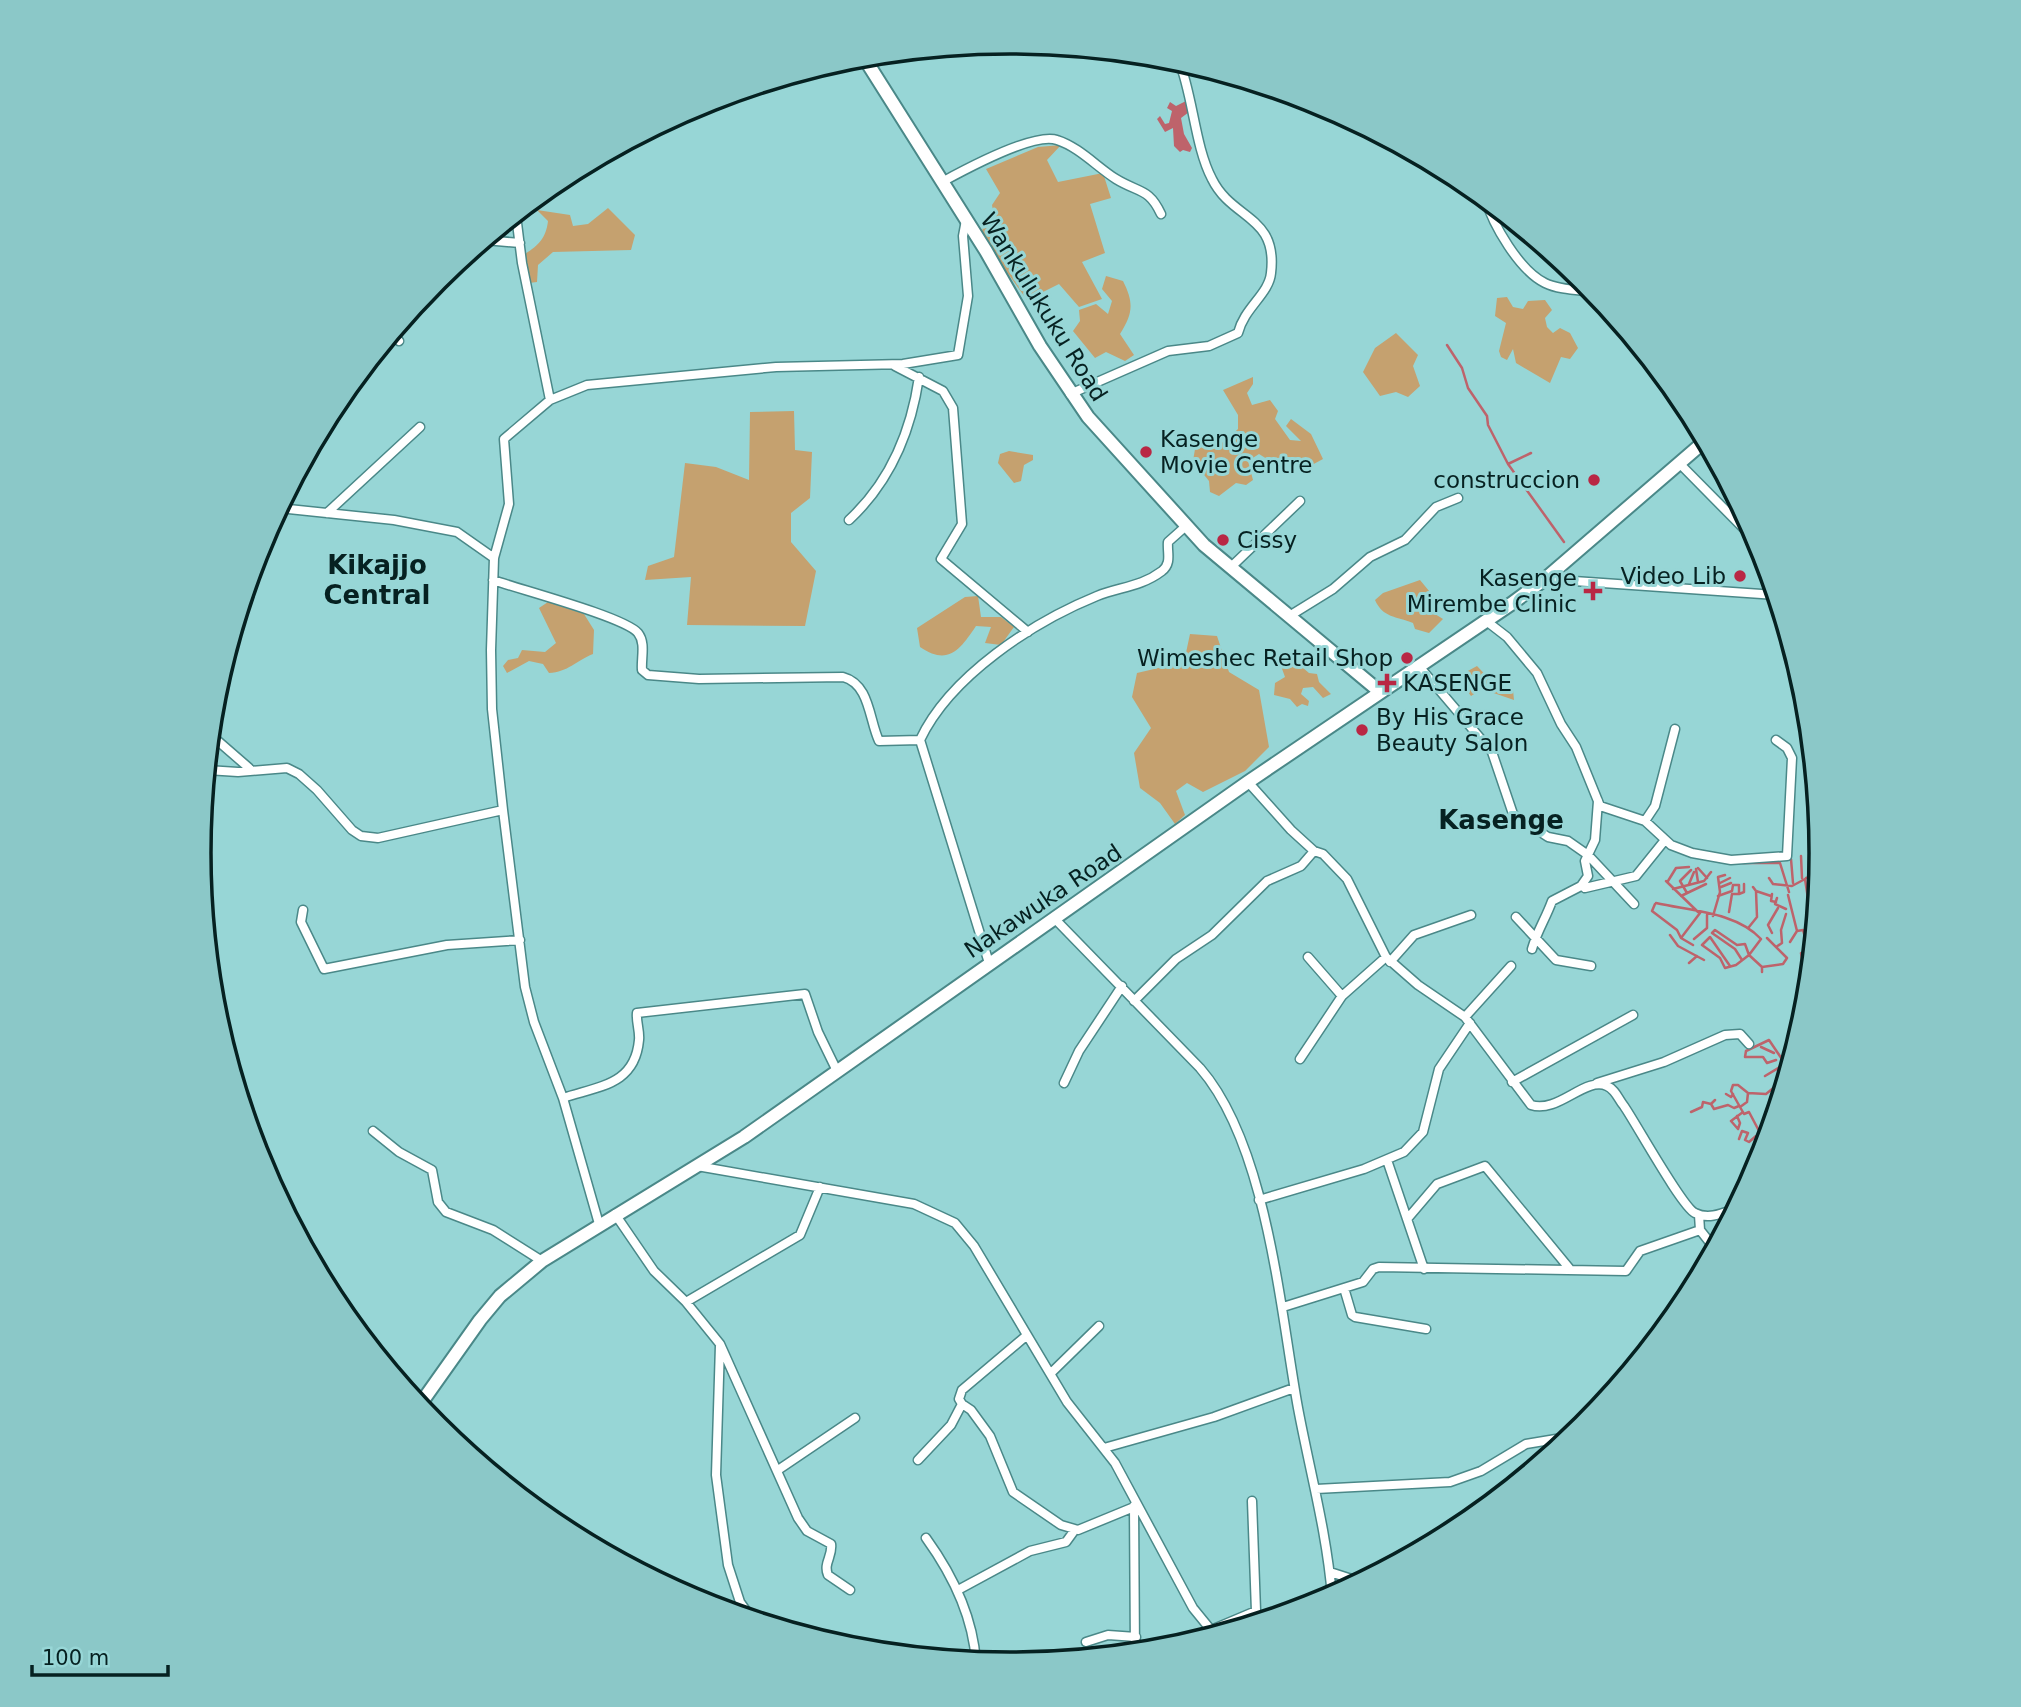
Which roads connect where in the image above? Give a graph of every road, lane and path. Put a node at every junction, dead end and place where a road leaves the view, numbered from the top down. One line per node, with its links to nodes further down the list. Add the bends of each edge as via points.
1 (870, 67): 3 (main road, Wankulukuku Road)
2 (1183, 74): 13 (street, via 1210,175 1270,240 1271,276 1246,311 1238,333 1209,346 1175,349)
3 (942, 182): 4 (street, via 1017,147 1050,138 1150,194); 6 (main road, Wankulukuku Road)
4 (1161, 214)
5 (1493, 216): 10 (street, via 1501,235 1541,280)
6 (966, 220): 11 (street, via 963,249 968,296 958,355); 13 (main road, Wankulukuku Road)
7 (517, 225): 9 (street)
8 (498, 241): 9 (street)
9 (520, 243): 14 (street)
10 (1577, 289)
11 (891, 364): 12 (street); 14 (street, via 623,379 587,385)
12 (919, 377): 22 (street, via 905,441 873,494); 32 (street, via 943,391 953,408 962,524 941,559)
13 (1070, 394): 24 (main road, Wankulukuku Road)
14 (550, 400): 25 (street, via 504,439 509,505)
15 (420, 428): 21 (street)
16 (1699, 447): 17 (main road, Nakawuka Road)
17 (1680, 464): 23 (street); 27 (main road, Nakawuka Road)
18 (1458, 499): 30 (street, via 1436,507 1405,540 1370,557 1333,589)
19 (1300, 501): 26 (street)
20 (290, 509): 21 (street)
21 (327, 513): 25 (street, via 457,532)
22 (849, 520)
23 (1737, 522)
24 (1186, 526): 26 (main road, Wankulukuku Road); 32 (street, via 1168,542 1168,563 1162,571 1133,587 1095,597)
25 (494, 558): 28 (street)
26 (1231, 567): 30 (main road, Wankulukuku Road)
27 (1545, 579): 29 (street); 31 (main road, Nakawuka Road)
28 (493, 580): 36 (street, via 579,607 638,632 642,670 648,676 852,679 864,695 879,741); 43 (street, via 492,709)
29 (1766, 594)
30 (1291, 615): 34 (main road, Wankulukuku Road)
31 (1485, 620): 33 (main road, Nakawuka Road); 42 (street, via 1507,637 1537,673)
32 (1028, 632): 36 (street, via 947,698)
33 (1418, 665): 34 (main road, Nakawuka Road); 47 (street, via 1492,752 1513,814)
34 (1380, 691): 41 (main road, Nakawuka Road)
35 (1675, 729): 44 (street, via 1655,806)
36 (920, 740): 59 (street)
37 (1776, 740): 45 (street, via 1792,758 1787,856 1717,859 1680,850)
38 (219, 742): 39 (street)
39 (249, 768): 40 (street); 43 (street, via 287,768 299,774 361,836 396,835)
40 (216, 771)
41 (1248, 782): 46 (street); 54 (main road, Nakawuka Road)
42 (1598, 801): 44 (street, via 1609,811); 47 (street, via 1595,840)
43 (503, 810): 55 (street)
44 (1645, 821): 45 (street)
45 (1665, 840): 48 (street, via 1636,876)
46 (1314, 851): 58 (street, via 1323,854 1347,880); 64 (street, via 1301,866 1266,881 1212,936 1176,959)
47 (1588, 855): 48 (street); 56 (street, via 1588,876 1581,886 1552,901)
48 (1612, 883): 49 (street); 50 (street)
49 (1585, 888)
50 (1634, 904)
51 (303, 910): 55 (street, via 301,922 324,969 447,945)
52 (1471, 915): 58 (street, via 1414,935)
53 (1516, 917): 61 (street, via 1556,960)
54 (1055, 919): 59 (main road, Nakawuka Road); 62 (street)
55 (520, 940): 73 (street, via 534,1022)
56 (1532, 949)
57 (1308, 957): 63 (street)
58 (1388, 959): 63 (street); 66 (street)
59 (989, 963): 69 (main road, Nakawuka Road)
60 (1511, 966): 66 (street)
61 (1591, 966)
62 (1122, 986): 64 (street); 71 (street, via 1079,1051)
63 (1342, 996): 68 (street)
64 (1134, 1001): 78 (street, via 1226,1101)
65 (1633, 1015): 70 (street)
66 (1467, 1020): 70 (street); 75 (street, via 1439,1069 1423,1132 1398,1156)
67 (1749, 1044): 72 (street, via 1740,1034 1725,1035 1664,1062)
68 (1300, 1059)
69 (837, 1071): 73 (street, via 805,994 797,993 637,1013 640,1037 630,1070 618,1079); 76 (main road, Nakawuka Road)
70 (1512, 1082): 72 (street, via 1538,1107)
71 (1064, 1083)
72 (1597, 1083): 81 (street, via 1615,1091 1679,1199)
73 (563, 1098): 83 (street)
74 (373, 1131): 86 (street, via 432,1170 438,1202 446,1212 494,1230)
75 (1387, 1160): 78 (street); 82 (street)
76 (696, 1166): 77 (street); 80 (main road, Nakawuka Road)
77 (820, 1187): 90 (street, via 800,1235); 94 (street, via 914,1204 956,1223)
78 (1259, 1199): 91 (street)
79 (1724, 1213): 81 (street)
80 (615, 1214): 83 (main road, Nakawuka Road); 90 (street, via 654,1271)
81 (1699, 1215): 84 (street)
82 (1408, 1218): 87 (street, via 1437,1184 1485,1166); 88 (street)
83 (599, 1224): 86 (main road, Nakawuka Road)
84 (1700, 1230): 85 (street); 87 (street, via 1640,1251 1626,1271)
85 (1709, 1242)
86 (542, 1261): 98 (main road, Nakawuka Road, via 480,1320)
87 (1569, 1268): 88 (street)
88 (1424, 1269): 89 (street, via 1379,1267 1363,1282)
89 (1344, 1288): 91 (street); 93 (street, via 1355,1317)
90 (686, 1302): 95 (street)
91 (1283, 1307): 97 (street)
92 (1099, 1326): 96 (street)
93 (1426, 1329)
94 (1026, 1336): 96 (street); 99 (street, via 962,1390)
95 (720, 1345): 104 (street); 115 (street, via 716,1475 727,1565)
96 (1051, 1374): 102 (street)
97 (1294, 1388): 102 (street, via 1214,1417); 105 (street)
98 (425, 1397)
99 (962, 1404): 103 (street, via 951,1425); 108 (street, via 990,1436 1013,1492)
100 (855, 1418): 104 (street)
101 (1553, 1439): 105 (street, via 1526,1444 1481,1471 1450,1482)
102 (1104, 1448): 107 (street)
103 (918, 1460)
104 (778, 1470): 113 (street, via 807,1531 831,1545 828,1575)
105 (1316, 1489): 110 (street)
106 (1252, 1501): 116 (street, via 1256,1611)
107 (1133, 1504): 108 (street); 117 (street); 118 (street)
108 (1074, 1531): 114 (street, via 1066,1542 1030,1551)
109 (926, 1538): 114 (street)
110 (1330, 1572): 111 (street); 112 (street)
111 (1347, 1578)
112 (1331, 1585)
113 (850, 1590)
114 (958, 1590): 121 (street, via 973,1631)
115 (743, 1606)
116 (1243, 1618)
117 (1209, 1628)
118 (1136, 1637): 119 (street, via 1108,1635); 120 (street)
119 (1086, 1642)
120 (1136, 1642)
121 (975, 1652)

